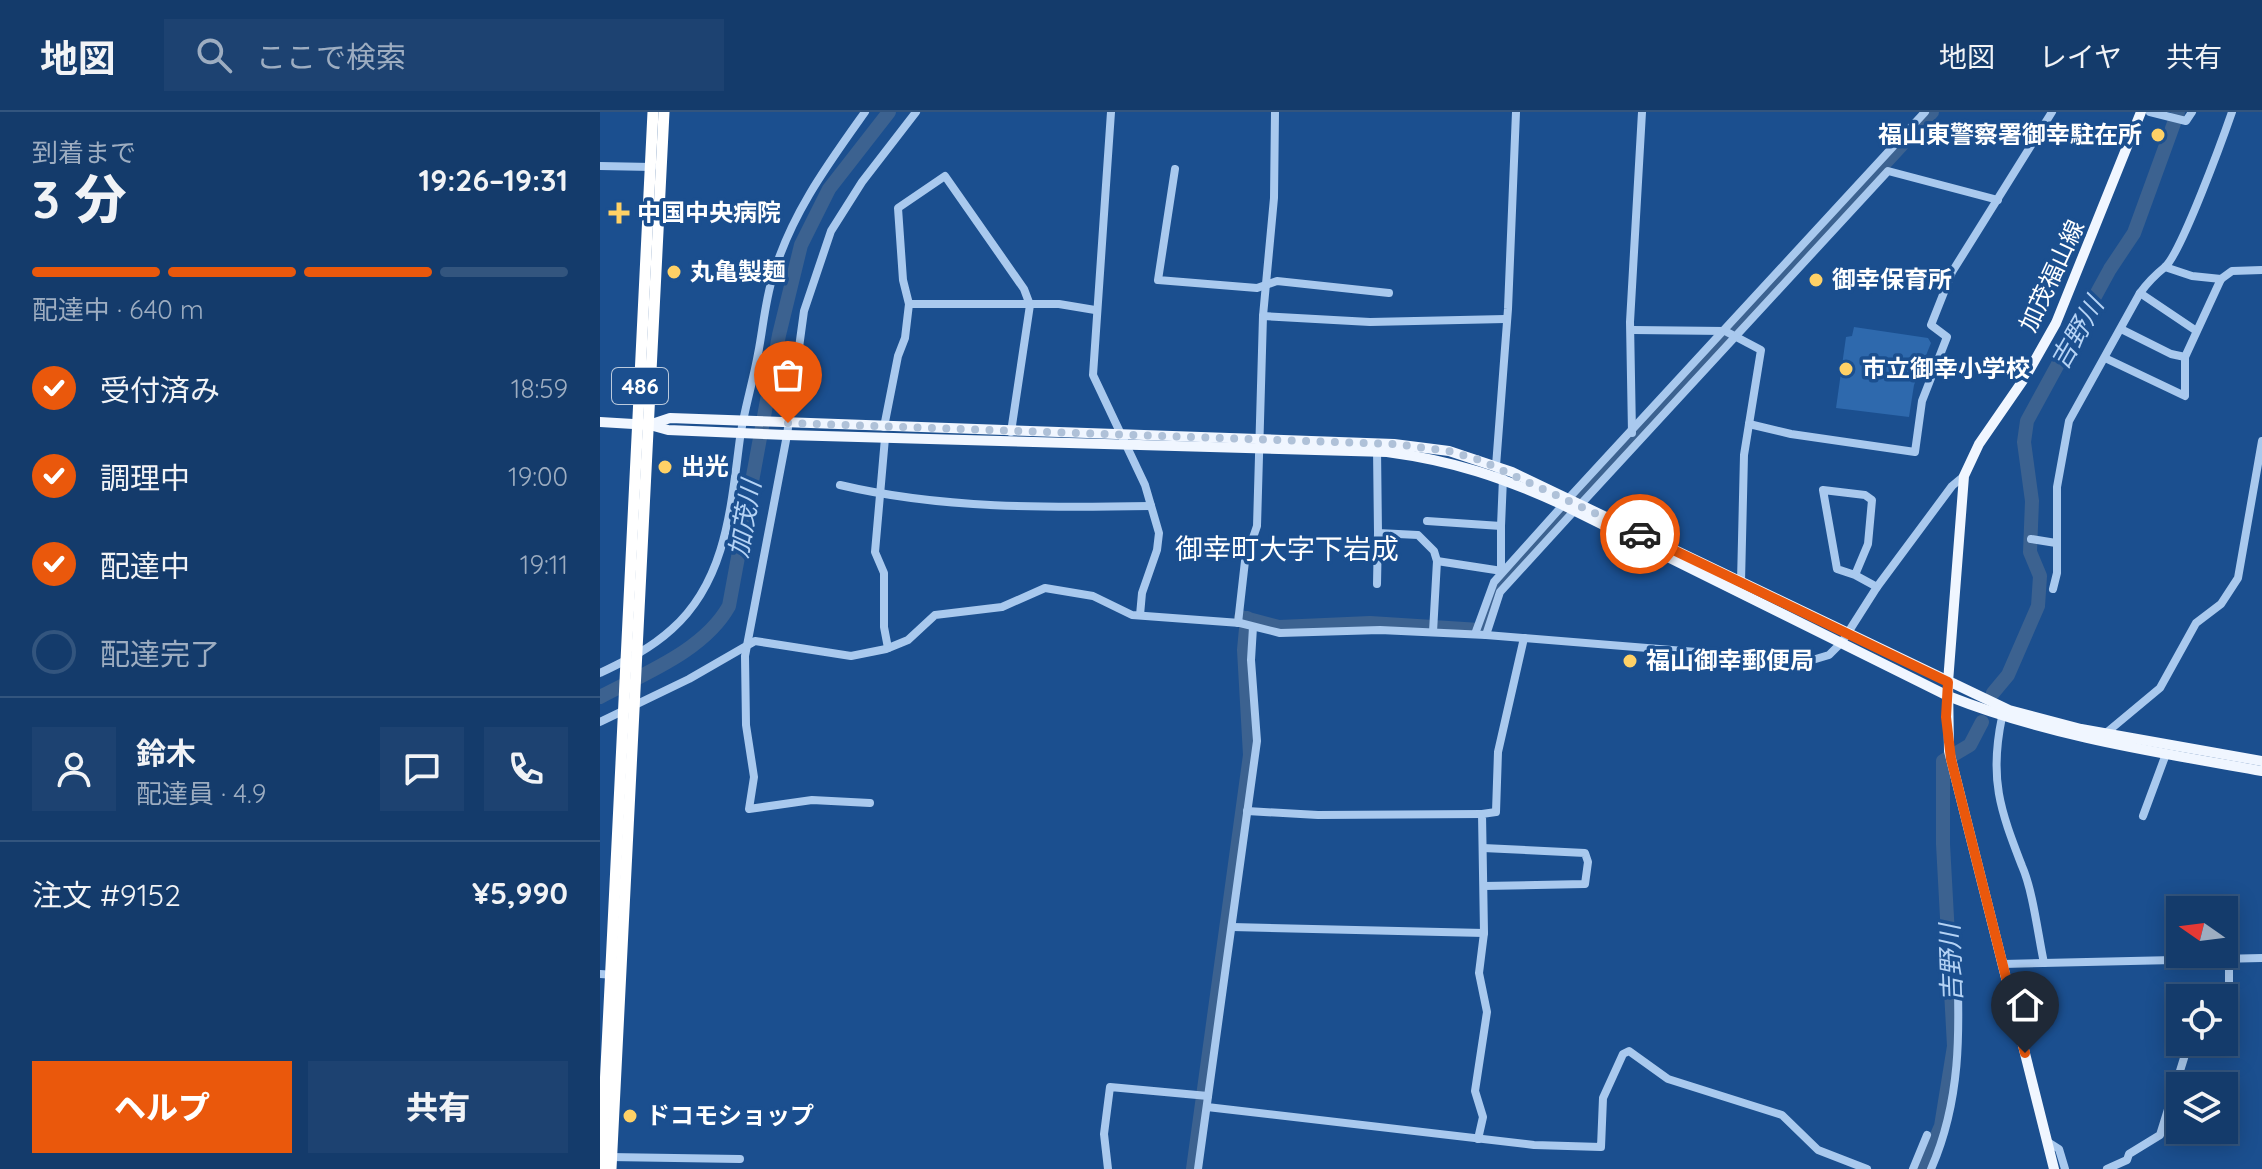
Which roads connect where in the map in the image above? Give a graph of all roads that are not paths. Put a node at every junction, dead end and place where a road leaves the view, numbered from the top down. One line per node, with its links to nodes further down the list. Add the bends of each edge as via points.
1 (653, 112): 16 (highway, 486)
2 (664, 112): 16 (highway, 486)
3 (865, 112): 39 (street, via 808,195 772,277)
4 (916, 112): 40 (street, via 831,231 804,311)
5 (1111, 112): 27 (street)
6 (1275, 112): 22 (street)
7 (1516, 112): 29 (street)
8 (1642, 112): 31 (street)
9 (1925, 112): 33 (street)
10 (2052, 112): 18 (street)
11 (2141, 112): 49 (main road, 加茂福山線, via 2056,323)
12 (2150, 112): 13 (street, via 2186,121)
13 (2192, 112)
14 (2232, 112): 19 (street)
15 (600, 166): 16 (street)
16 (655, 167): 37 (highway, 486)
17 (1175, 169): 22 (street, via 1158,280 1257,288)
18 (1998, 200): 33 (street, via 1888,171); 38 (street, via 1952,272 1931,325 1947,337 1922,401 1915,452)
19 (2165, 267): 21 (street); 24 (street)
20 (2262, 270): 21 (street, via 2232,271)
21 (2221, 279): 32 (street)
22 (1267, 284): 23 (street); 28 (street)
23 (1389, 293)
24 (2140, 293): 30 (street); 32 (street)
25 (909, 304): 26 (street); 26 (street, via 898,208 945,176); 42 (street)
26 (1030, 305): 27 (street); 41 (street)
27 (1095, 310): 44 (street, via 1093,375)
28 (1263, 316): 29 (street, via 1370,322); 46 (street)
29 (1505, 319): 48 (street)
30 (2121, 329): 34 (street); 35 (street)
31 (1633, 330): 33 (street); 43 (street)
32 (2195, 330): 34 (street)
33 (1730, 334): 38 (street, via 1761,350); 43 (street); 53 (street)
34 (2185, 357): 35 (street, via 2185,396)
35 (2105, 358): 59 (street, via 2064,438)
36 (600, 422): 37 (main road)
37 (644, 424): 39 (main road, via 670,418); 76 (highway, 486)
38 (1749, 424): 63 (street)
39 (745, 427): 40 (main road); 76 (street, via 733,497 715,566 702,593 675,627)
40 (785, 429): 42 (main road); 74 (street)
41 (1011, 432): 42 (main road); 44 (main road)
42 (884, 433): 44 (main road); 52 (street)
43 (1632, 433): 53 (street)
44 (1122, 439): 46 (main road); 54 (street)
45 (2262, 441): 83 (street, via 2238,578 2221,604 2196,623 2160,688)
46 (1258, 444): 47 (main road); 68 (street, via 1257,526 1240,587)
47 (1377, 448): 48 (main road, via 1449,451); 50 (main road, via 1442,459); 57 (street)
48 (1496, 466): 50 (street); 53 (main road)
49 (1964, 476): 65 (street); 78 (main road, 加茂福山線)
50 (1503, 478): 53 (main road); 56 (street)
51 (840, 485): 52 (street)
52 (879, 494): 54 (street, via 1072,508); 75 (street, via 875,552 884,573)
53 (1571, 505): 61 (street); 63 (main road); 73 (main road)
54 (1151, 506): 67 (street, via 1159,533)
55 (1427, 521): 56 (street)
56 (1501, 526): 61 (street)
57 (1378, 533): 60 (street, via 1418,535); 64 (street)
58 (2031, 539): 59 (street)
59 (2056, 543): 66 (street)
60 (1437, 561): 61 (street); 69 (street)
61 (1505, 575): 70 (street, via 1494,582); 71 (street)
62 (1855, 575): 62 (street, via 1868,544 1872,500 1823,490 1837,569); 65 (street)
63 (1741, 582): 73 (main road)
64 (1377, 584)
65 (1877, 587): 73 (street)
66 (2053, 589)
67 (1140, 615): 68 (street); 75 (street, via 1093,596 1045,588 1002,607 935,615 908,640)
68 (1246, 625): 69 (street, via 1280,633); 88 (street, via 1257,741)
69 (1434, 629): 70 (street)
70 (1475, 632): 71 (street)
71 (1486, 635): 72 (street)
72 (1524, 638): 73 (street, via 1809,661 1829,655); 89 (street, via 1498,752 1496,812)
73 (1844, 638): 78 (main road); 79 (main road)
74 (746, 645): 75 (street, via 765,640 838,656); 80 (street); 87 (street, via 746,725 754,777 749,809 812,800)
75 (888, 648)
76 (632, 658): 77 (street); 80 (highway, 486)
77 (600, 673)
78 (1948, 682): 79 (main road, 加茂福山線); 83 (main road, via 2021,715)
79 (1948, 696): 81 (main road); 100 (main road, 加茂福山線, via 1950,755)
80 (629, 706): 82 (street); 101 (highway, 486)
81 (2002, 717): 84 (main road); 99 (street, via 1994,755 1995,784 2022,865)
82 (600, 722)
83 (2106, 733): 85 (main road)
84 (2166, 754): 86 (main road); 90 (street)
85 (2262, 761)
86 (2262, 771)
87 (870, 803)
88 (1247, 811): 89 (street); 93 (street)
89 (1482, 814): 91 (street)
90 (2143, 816)
91 (1483, 848): 92 (street); 92 (street, via 1585,853 1588,862 1585,884)
92 (1484, 886): 94 (street)
93 (1232, 927): 94 (street); 104 (street)
94 (1484, 933): 107 (street, via 1479,973 1487,1012 1475,1091 1483,1117)
95 (2238, 958): 96 (street)
96 (2262, 958)
97 (1957, 959): 115 (street, via 1958,1070 1943,1143)
98 (2166, 960): 99 (street)
99 (2044, 963): 100 (street)
100 (2003, 964): 108 (main road, 加茂福山線)
101 (610, 975): 102 (highway, 486)
102 (608, 1035): 110 (highway, 486)
103 (2185, 1056): 118 (street, via 2160,1135)
104 (1208, 1096): 105 (street); 111 (street, via 1110,1087 1104,1134)
105 (1207, 1107): 107 (street); 112 (street)
106 (1927, 1135): 114 (street)
107 (1478, 1139): 113 (street, via 1601,1147 1603,1098 1629,1051 1668,1079 1782,1115 1818,1150)
108 (2048, 1142): 116 (main road, 加茂福山線); 117 (street, via 2059,1149)
109 (740, 1159): 110 (street)
110 (605, 1161)
111 (1108, 1169)
112 (1198, 1169)
113 (1867, 1169)
114 (1913, 1169)
115 (1931, 1169)
116 (2054, 1169)
117 (2065, 1169)
118 (2107, 1169)

